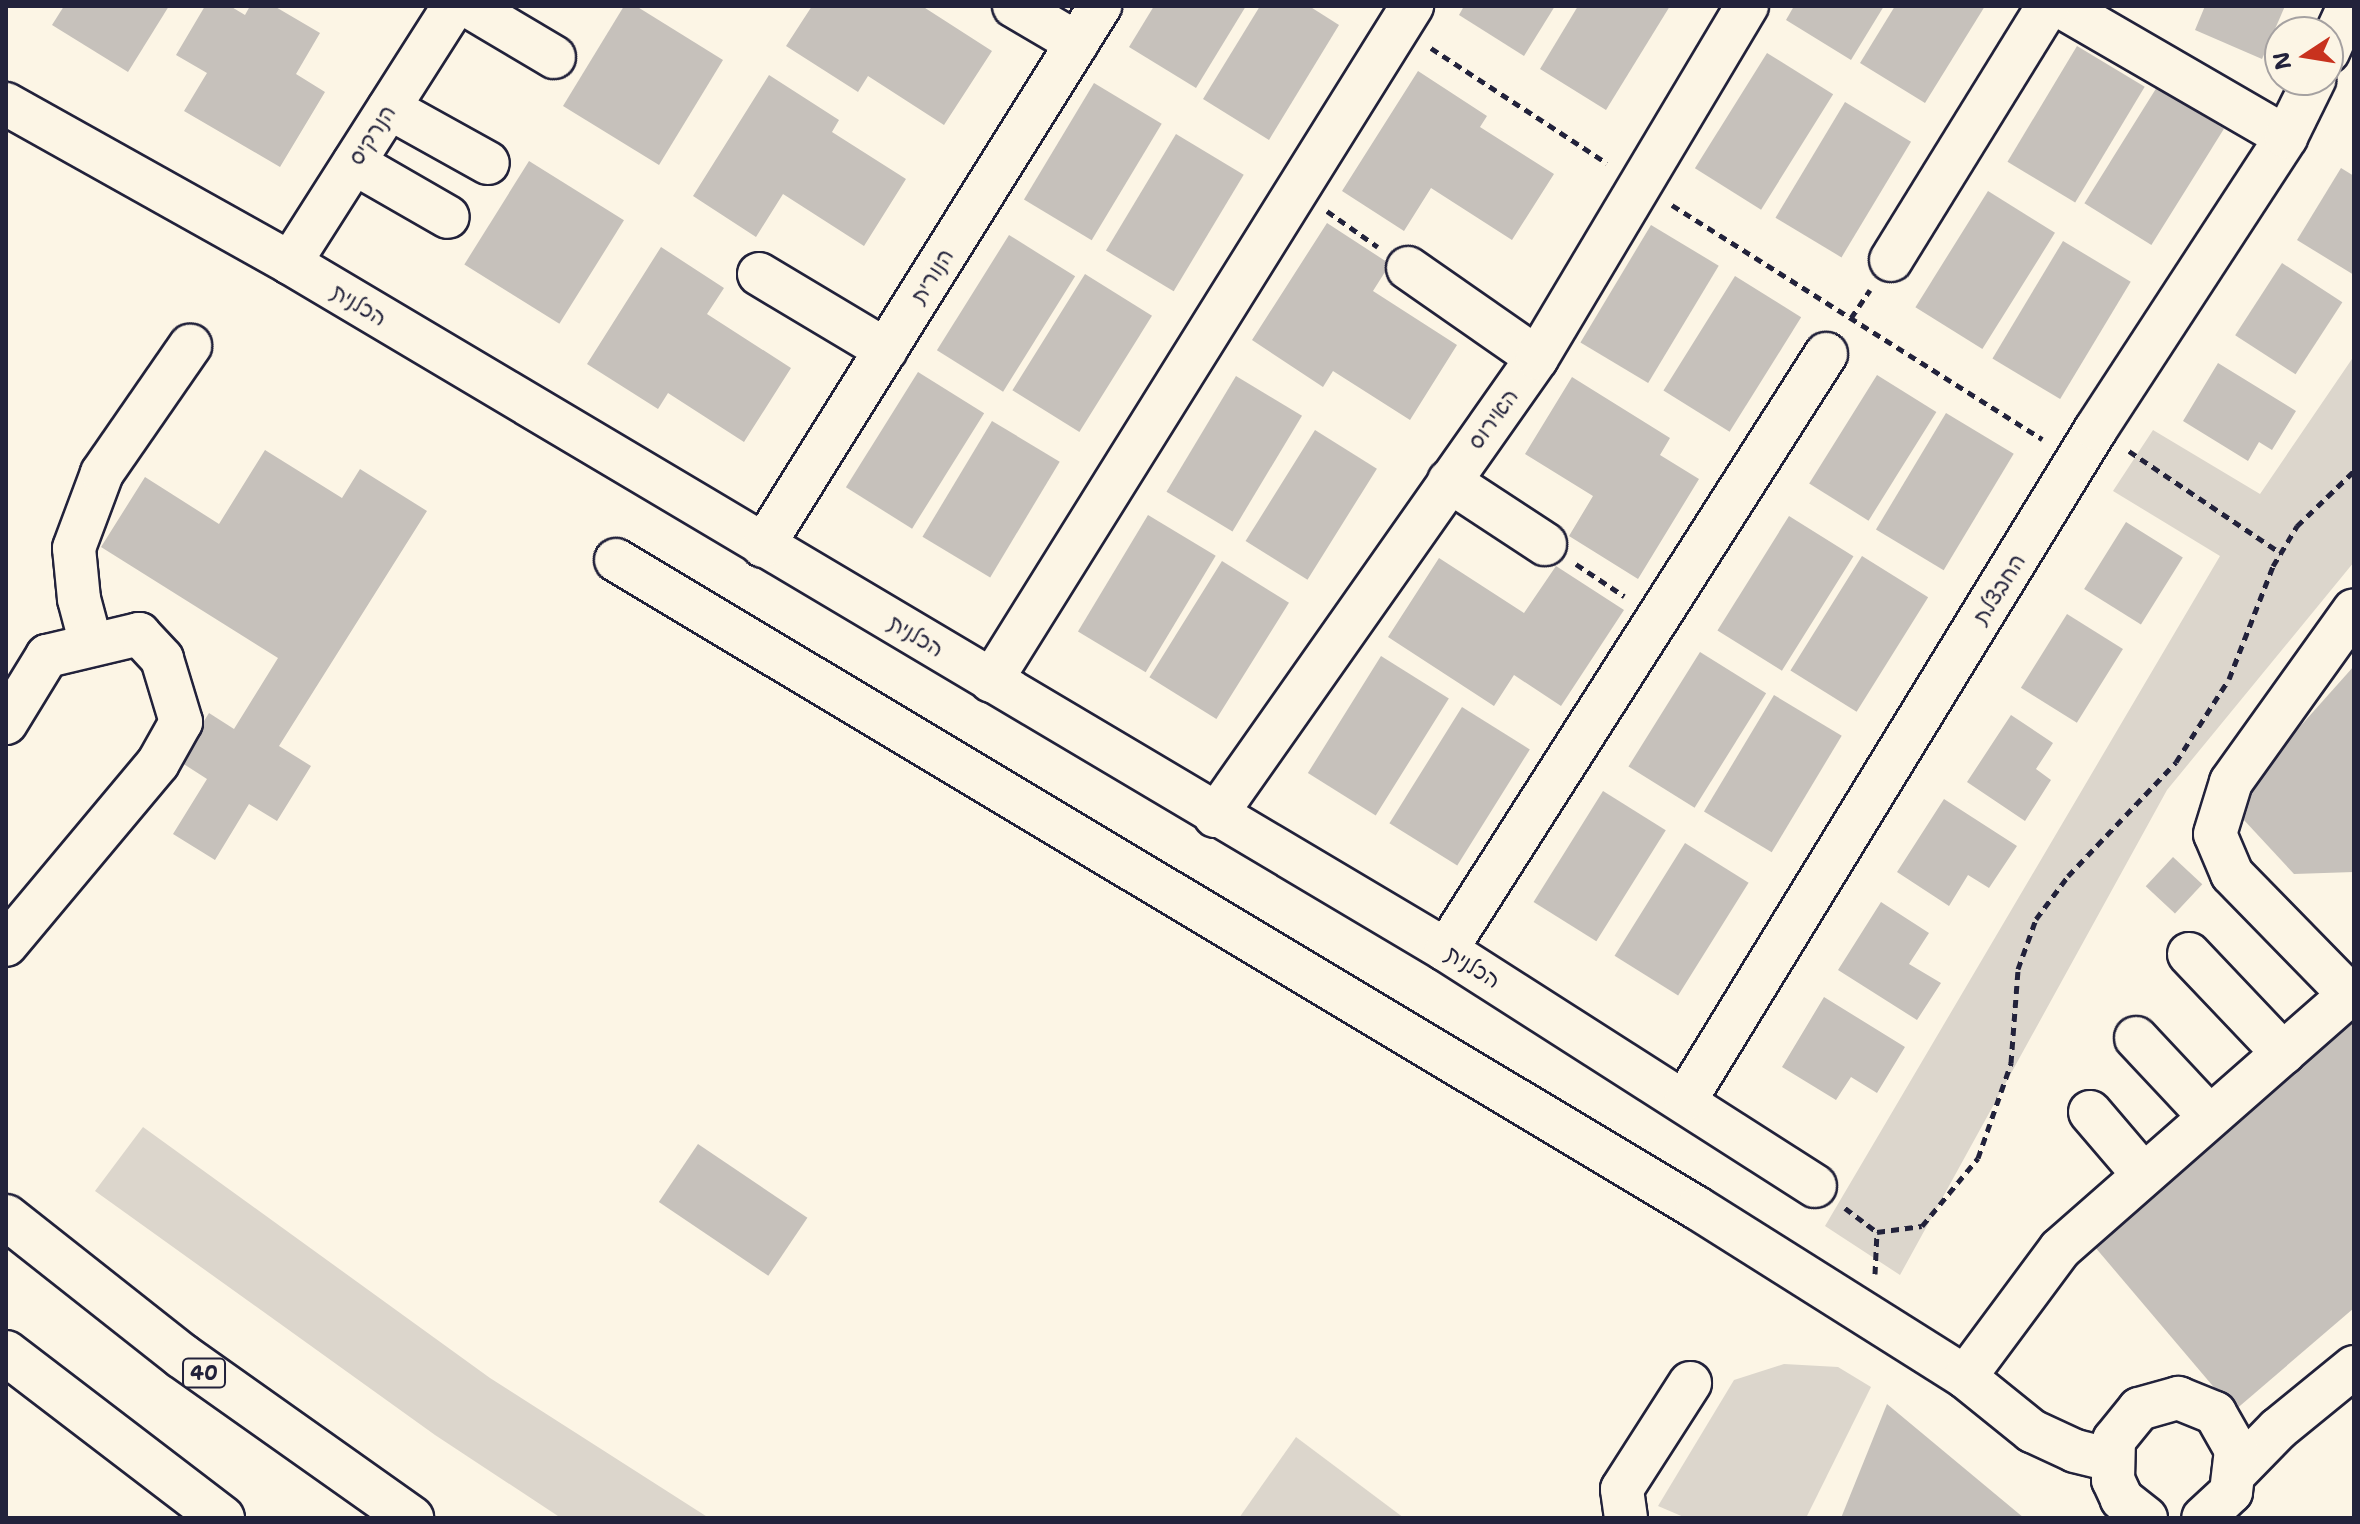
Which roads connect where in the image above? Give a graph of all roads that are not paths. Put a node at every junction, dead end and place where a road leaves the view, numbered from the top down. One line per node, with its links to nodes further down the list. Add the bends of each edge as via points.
1 (454, 6): 13 (street, הנרקיס)
2 (468, 6): 10 (street)
3 (1014, 6): 9 (street)
4 (1100, 6): 9 (street, הנורית)
5 (1747, 6): 25 (street, האירוס)
6 (2048, 6): 18 (street)
7 (2060, 6): 14 (street)
8 (1405, 16): 32 (street)
9 (1077, 43): 23 (street, הנורית)
10 (554, 57)
11 (2306, 96): 14 (street, החבצלת)
12 (6, 104): 19 (street, הכלנית)
13 (389, 108): 15 (street, הנרקיס); 16 (street)
14 (2286, 137): 41 (street, החבצלת, via 2086,445)
15 (354, 163): 17 (street); 19 (street, הנרקיס)
16 (488, 163)
17 (448, 217)
18 (1891, 260)
19 (290, 263): 28 (street, הכלנית)
20 (1408, 268): 25 (street)
21 (759, 274): 23 (street)
22 (190, 346): 31 (street, via 102,473 74,548)
23 (886, 350): 28 (street, הנורית)
24 (1826, 354): 36 (street)
25 (1537, 358): 26 (street, האירוס)
26 (1449, 481): 27 (street); 34 (street, האירוס)
27 (1545, 544)
28 (763, 546): 32 (street, הכלנית)
29 (616, 560): 49 (street, via 1697,1208)
30 (2354, 610): 38 (street, via 2231,782 2215,834 2232,874)
31 (91, 644): 33 (street, via 47,656); 35 (street, via 139,634 162,659 181,722 158,763)
32 (991, 681): 34 (street, הכלנית)
33 (10, 704)
34 (1215, 816): 36 (street, הכלנית)
35 (14, 930)
36 (1446, 950): 41 (street, הכלנית)
37 (2189, 954): 40 (street)
38 (2352, 993): 40 (street)
39 (2136, 1038): 43 (street)
40 (2283, 1053): 43 (street)
41 (1686, 1099): 45 (street, הכלנית)
42 (2090, 1112): 44 (street)
43 (2209, 1116): 44 (street)
44 (2143, 1174): 49 (street, via 2060,1249)
45 (1815, 1186)
46 (6, 1217): 55 (highway, 40, via 195,1366)
47 (6, 1353): 54 (highway)
48 (2346, 1374): 51 (street, via 2246,1416); 53 (street)
49 (1965, 1377): 52 (street, via 2032,1431)
50 (1690, 1383): 56 (street, via 1622,1489)
51 (2215, 1413): 52 (street, via 2198,1402 2158,1400 2124,1422); 53 (street, via 2229,1430)
52 (2111, 1460): 57 (street, via 2122,1499)
53 (2237, 1471): 58 (street, via 2231,1492)
54 (222, 1518)
55 (411, 1518)
56 (1626, 1518)
57 (2146, 1518)
58 (2203, 1518)

